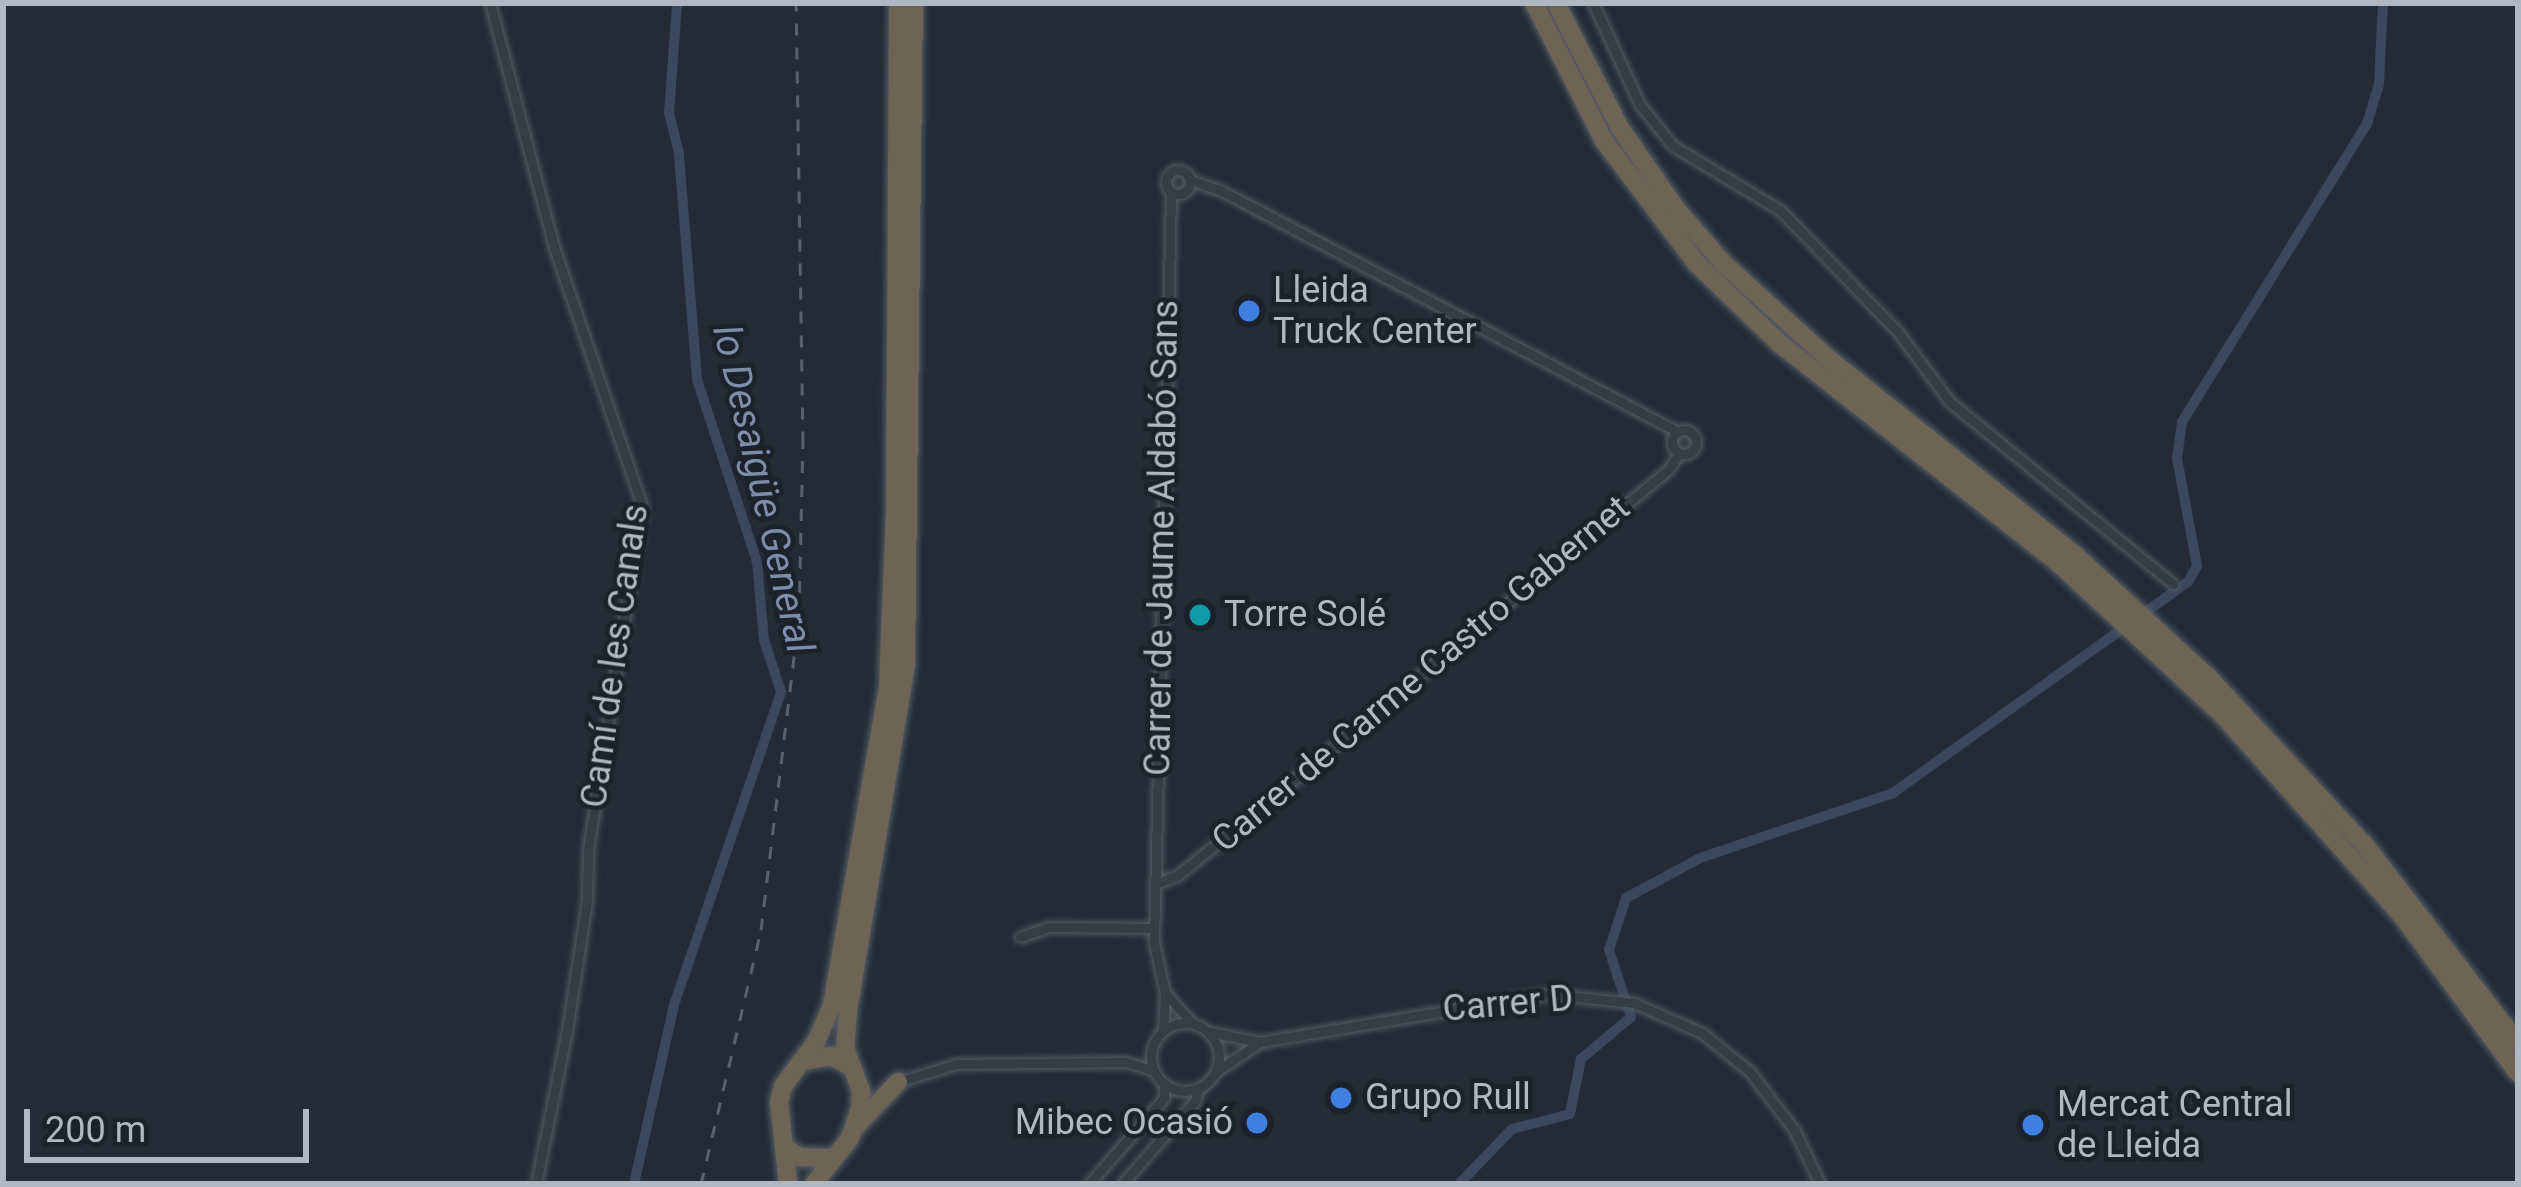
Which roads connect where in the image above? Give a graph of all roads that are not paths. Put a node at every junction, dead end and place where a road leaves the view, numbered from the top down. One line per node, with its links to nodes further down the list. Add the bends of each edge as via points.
1 (490, 3): 38 (street, Camí de les Canals, via 555,250 642,505 567,1030)
2 (898, 3): 25 (highway, via 888,686 832,1004)
3 (914, 3): 28 (highway, via 908,629 897,740 848,1011)
4 (1534, 3): 12 (highway, via 1604,141 1714,283 1779,343)
5 (1556, 3): 12 (highway, via 1628,141 1724,264)
6 (1593, 3): 11 (street, via 1660,133 1781,211 1897,331 1950,401)
7 (1190, 181): 8 (street, via 1182,193); 8 (street, via 1172,171); 9 (street, via 1222,190)
8 (1171, 192): 14 (street, Carrer de Jaume Aldabó Sans)
9 (1678, 432): 10 (street); 10 (street, via 1696,440 1690,453)
10 (1678, 453): 14 (street, Carrer de Carme Castro Gabernet, via 1669,469 1209,850)
11 (2173, 584)
12 (2119, 605): 13 (highway)
13 (2149, 632): 22 (highway, via 2271,741 2364,844); 29 (highway, via 2354,859)
14 (1155, 884): 15 (street, Carrer de Jaume Aldabó Sans)
15 (1154, 928): 16 (street, via 1049,927); 17 (street, Carrer de Jaume Aldabó Sans)
16 (1020, 937)
17 (1165, 993): 18 (street); 19 (street, Carrer de Jaume Aldabó Sans)
18 (1192, 1023): 19 (street); 20 (street)
19 (1163, 1030): 23 (street)
20 (1209, 1032): 21 (street, Carrer D); 27 (street, via 1219,1051)
21 (1260, 1042): 27 (street, Carrer D); 43 (street, Carrer D, via 1547,994 1634,1003 1702,1034 1750,1072 1796,1131)
22 (2518, 1043)
23 (1153, 1045): 24 (street); 26 (street)
24 (1126, 1061): 26 (street); 30 (street, via 956,1064)
25 (800, 1062): 28 (highway, via 831,1056); 36 (highway, via 779,1102)
26 (1153, 1070): 31 (street)
27 (1216, 1071): 32 (street)
28 (853, 1072): 30 (highway); 35 (highway, via 861,1091)
29 (2518, 1073)
30 (898, 1082): 35 (highway)
31 (1164, 1084): 32 (street); 33 (street)
32 (1198, 1089): 34 (street)
33 (1164, 1098): 34 (street); 41 (street)
34 (1188, 1109): 42 (street)
35 (856, 1126): 37 (highway)
36 (784, 1146): 37 (highway, via 800,1157); 39 (highway)
37 (829, 1158): 40 (highway)
38 (536, 1184)
39 (788, 1184)
40 (814, 1184)
41 (1089, 1184)
42 (1122, 1184)
43 (1820, 1184)

